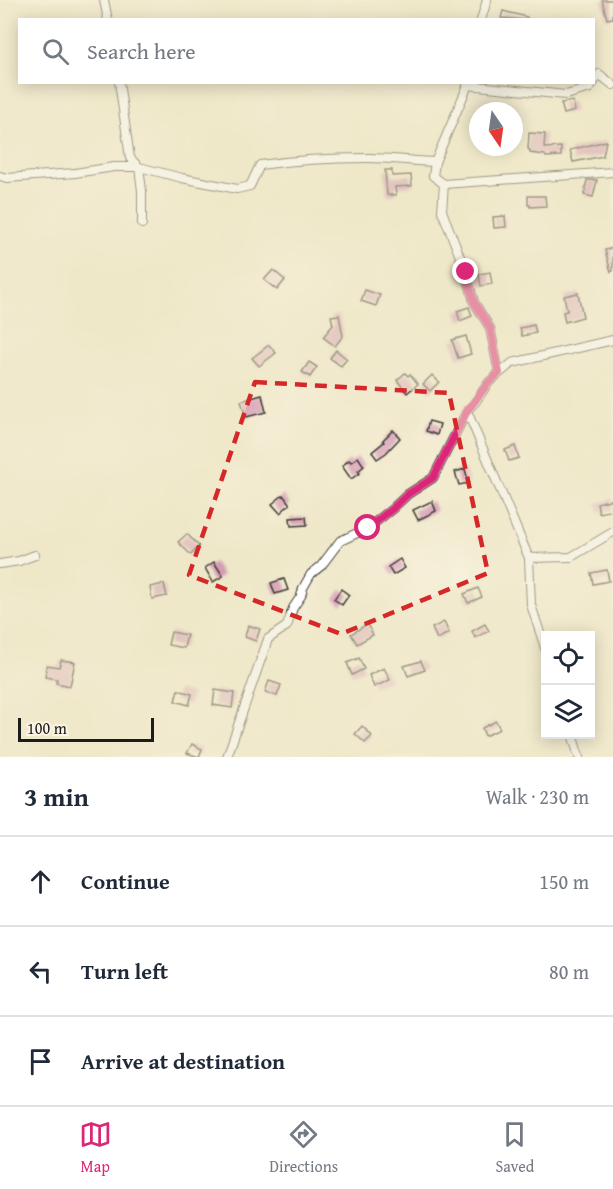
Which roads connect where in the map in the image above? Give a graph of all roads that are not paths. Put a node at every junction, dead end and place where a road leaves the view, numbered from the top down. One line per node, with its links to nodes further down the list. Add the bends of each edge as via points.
1 (104, 0): 3 (street)
2 (487, 0): 4 (street)
3 (108, 18)
4 (482, 18)
5 (595, 80): 9 (street, via 599,74)
6 (119, 84): 11 (street, via 130,158)
7 (467, 84): 8 (street, via 566,95); 10 (street)
8 (593, 84)
9 (613, 85)
10 (435, 162): 11 (street, via 369,158 273,163 260,165 250,186 237,189); 14 (street, via 433,176)
11 (139, 167): 13 (street); 15 (street)
12 (613, 172): 14 (street)
13 (0, 176)
14 (444, 184): 17 (street, via 441,211 474,302 490,328)
15 (142, 224)
16 (613, 340): 17 (street, via 512,363)
17 (499, 373): 18 (street)
18 (467, 411): 21 (street); 25 (street, via 433,478 368,528 340,541 311,573 287,626 268,639)
19 (613, 532): 21 (street, via 571,557)
20 (35, 555): 22 (street)
21 (529, 558): 23 (street, via 531,604)
22 (0, 564)
23 (541, 635)
24 (573, 739): 26 (street)
25 (227, 757)
26 (579, 757)

